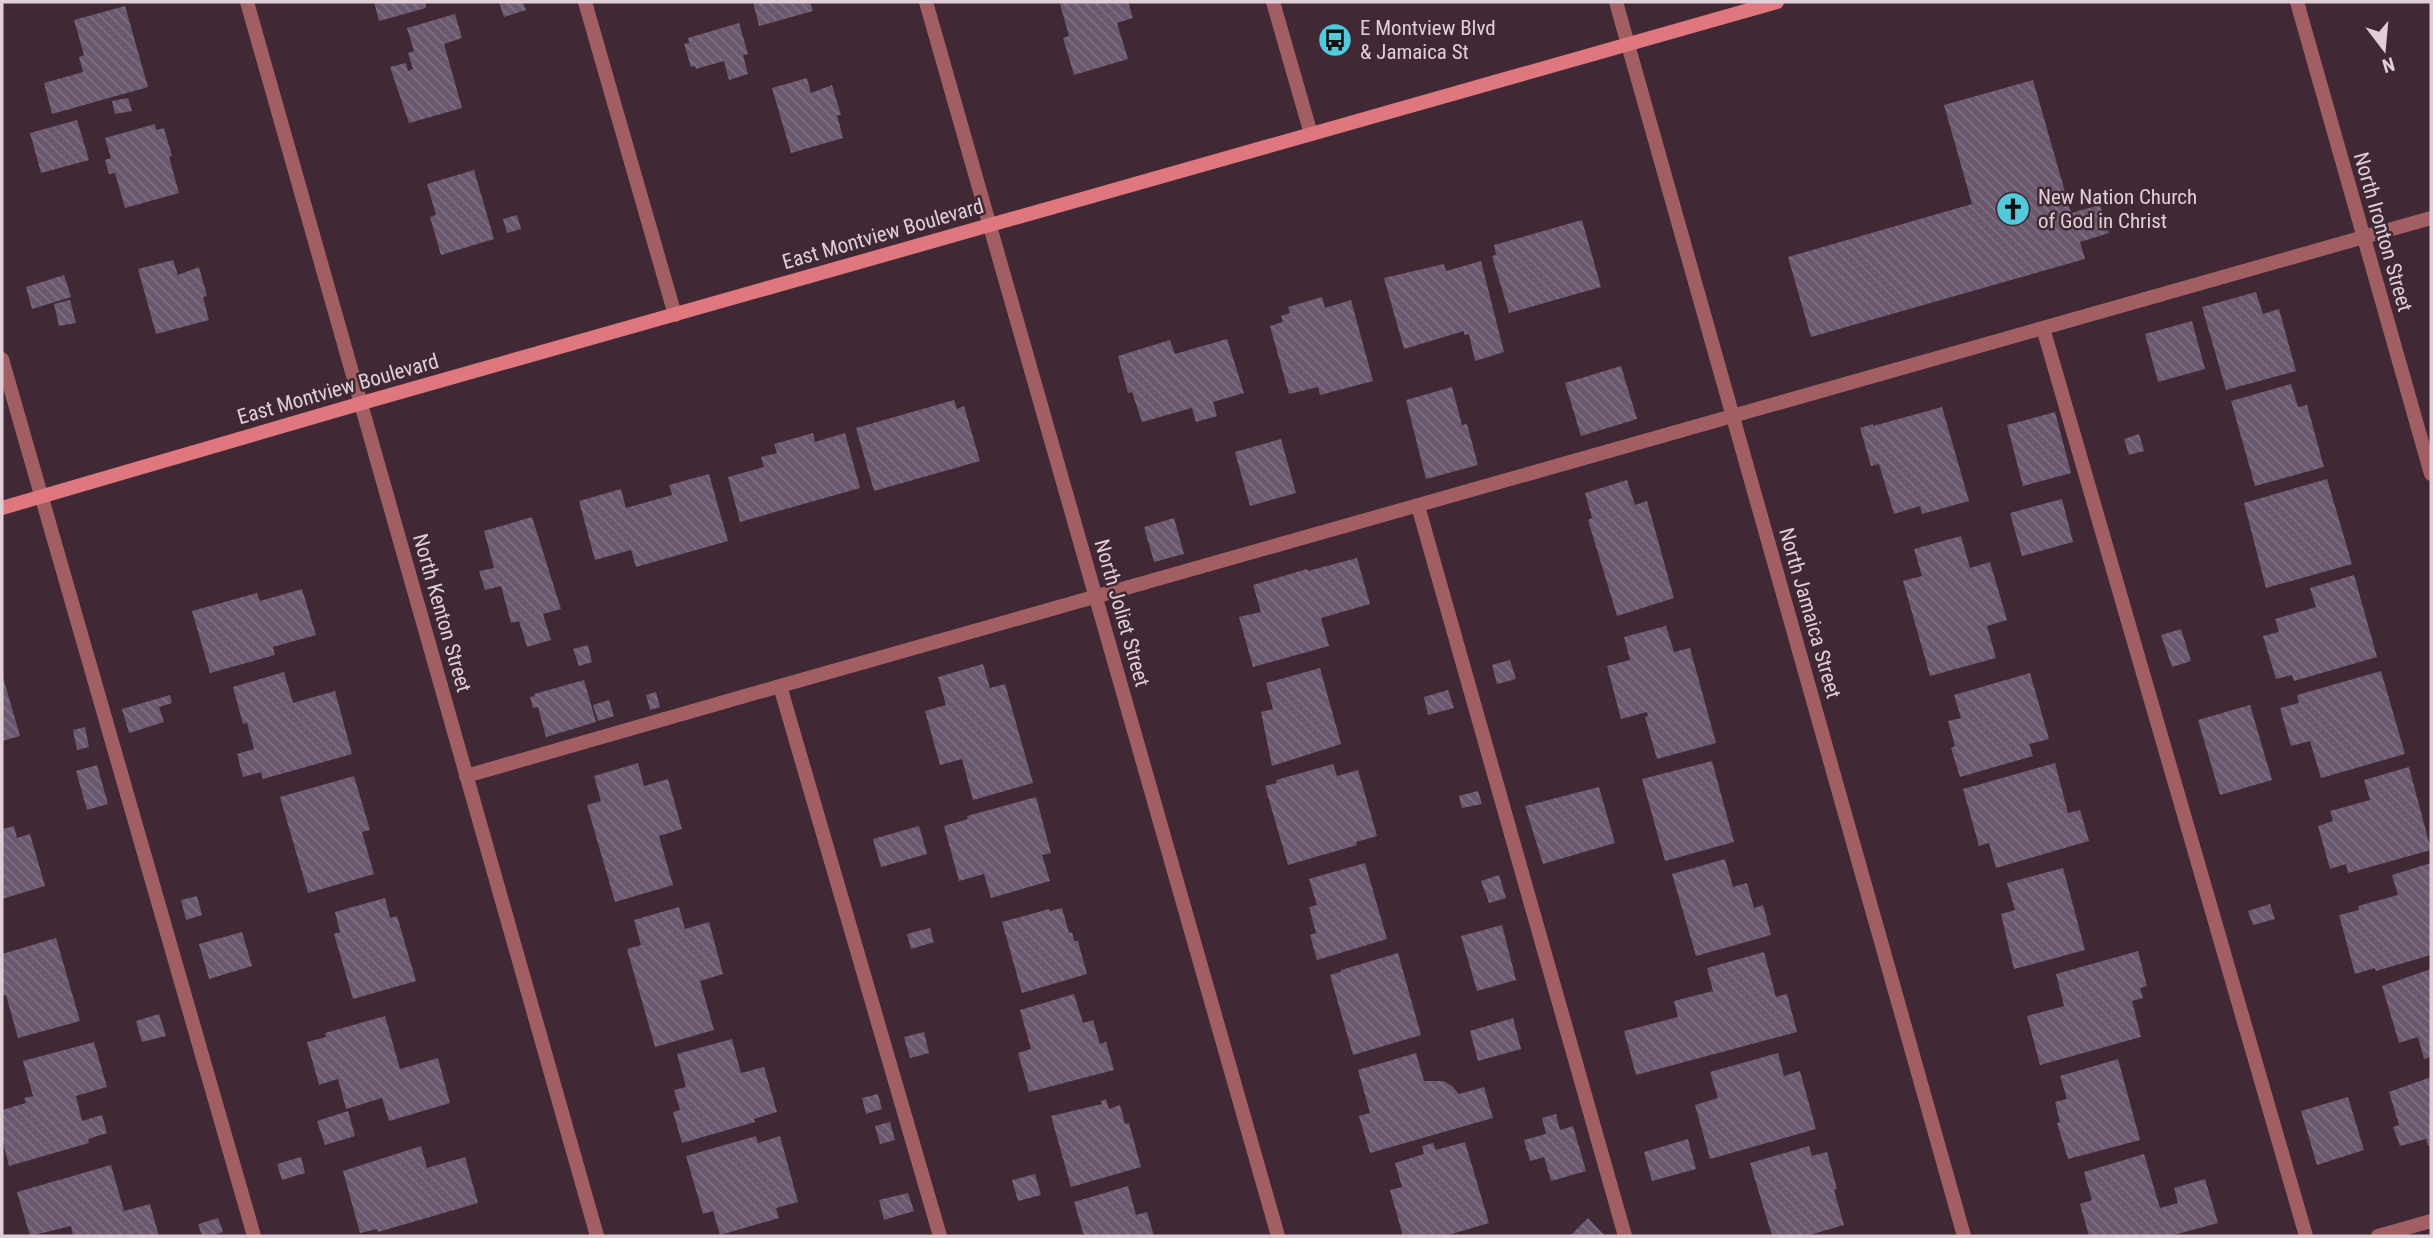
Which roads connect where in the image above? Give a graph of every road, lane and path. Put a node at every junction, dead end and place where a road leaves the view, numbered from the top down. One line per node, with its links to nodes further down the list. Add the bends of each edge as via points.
1 (247, 2): 16 (street, North Kenton Street)
2 (585, 2): 13 (street)
3 (926, 2): 11 (street, North Joliet Street)
4 (1273, 2): 9 (street)
5 (1616, 2): 8 (street, North Jamaica Street)
6 (1777, 2): 8 (main road, East Montview Boulevard)
7 (2297, 2): 12 (street, North Ironton Street)
8 (1628, 44): 9 (main road, East Montview Boulevard); 17 (street, North Jamaica Street)
9 (1311, 134): 11 (main road, East Montview Boulevard)
10 (2431, 218): 12 (street)
11 (990, 226): 13 (main road, East Montview Boulevard); 22 (street, North Joliet Street)
12 (2362, 237): 14 (street); 18 (street, North Ironton Street)
13 (675, 315): 16 (main road, East Montview Boulevard)
14 (2043, 328): 17 (street); 32 (street)
15 (2, 359): 19 (street)
16 (362, 403): 19 (main road, East Montview Boulevard); 24 (street, North Kenton Street)
17 (1733, 416): 20 (street); 31 (street, North Jamaica Street)
18 (2431, 474)
19 (41, 497): 21 (main road, East Montview Boulevard); 26 (street)
20 (1418, 506): 22 (street); 30 (street)
21 (2, 508)
22 (1096, 597): 23 (street); 29 (street, North Joliet Street)
23 (780, 686): 24 (street); 28 (street)
24 (466, 776): 27 (street, North Kenton Street)
25 (2431, 1221): 33 (street)
26 (254, 1236)
27 (597, 1236)
28 (940, 1236)
29 (1278, 1236)
30 (1625, 1236)
31 (1964, 1236)
32 (2306, 1236)
33 (2378, 1236)

